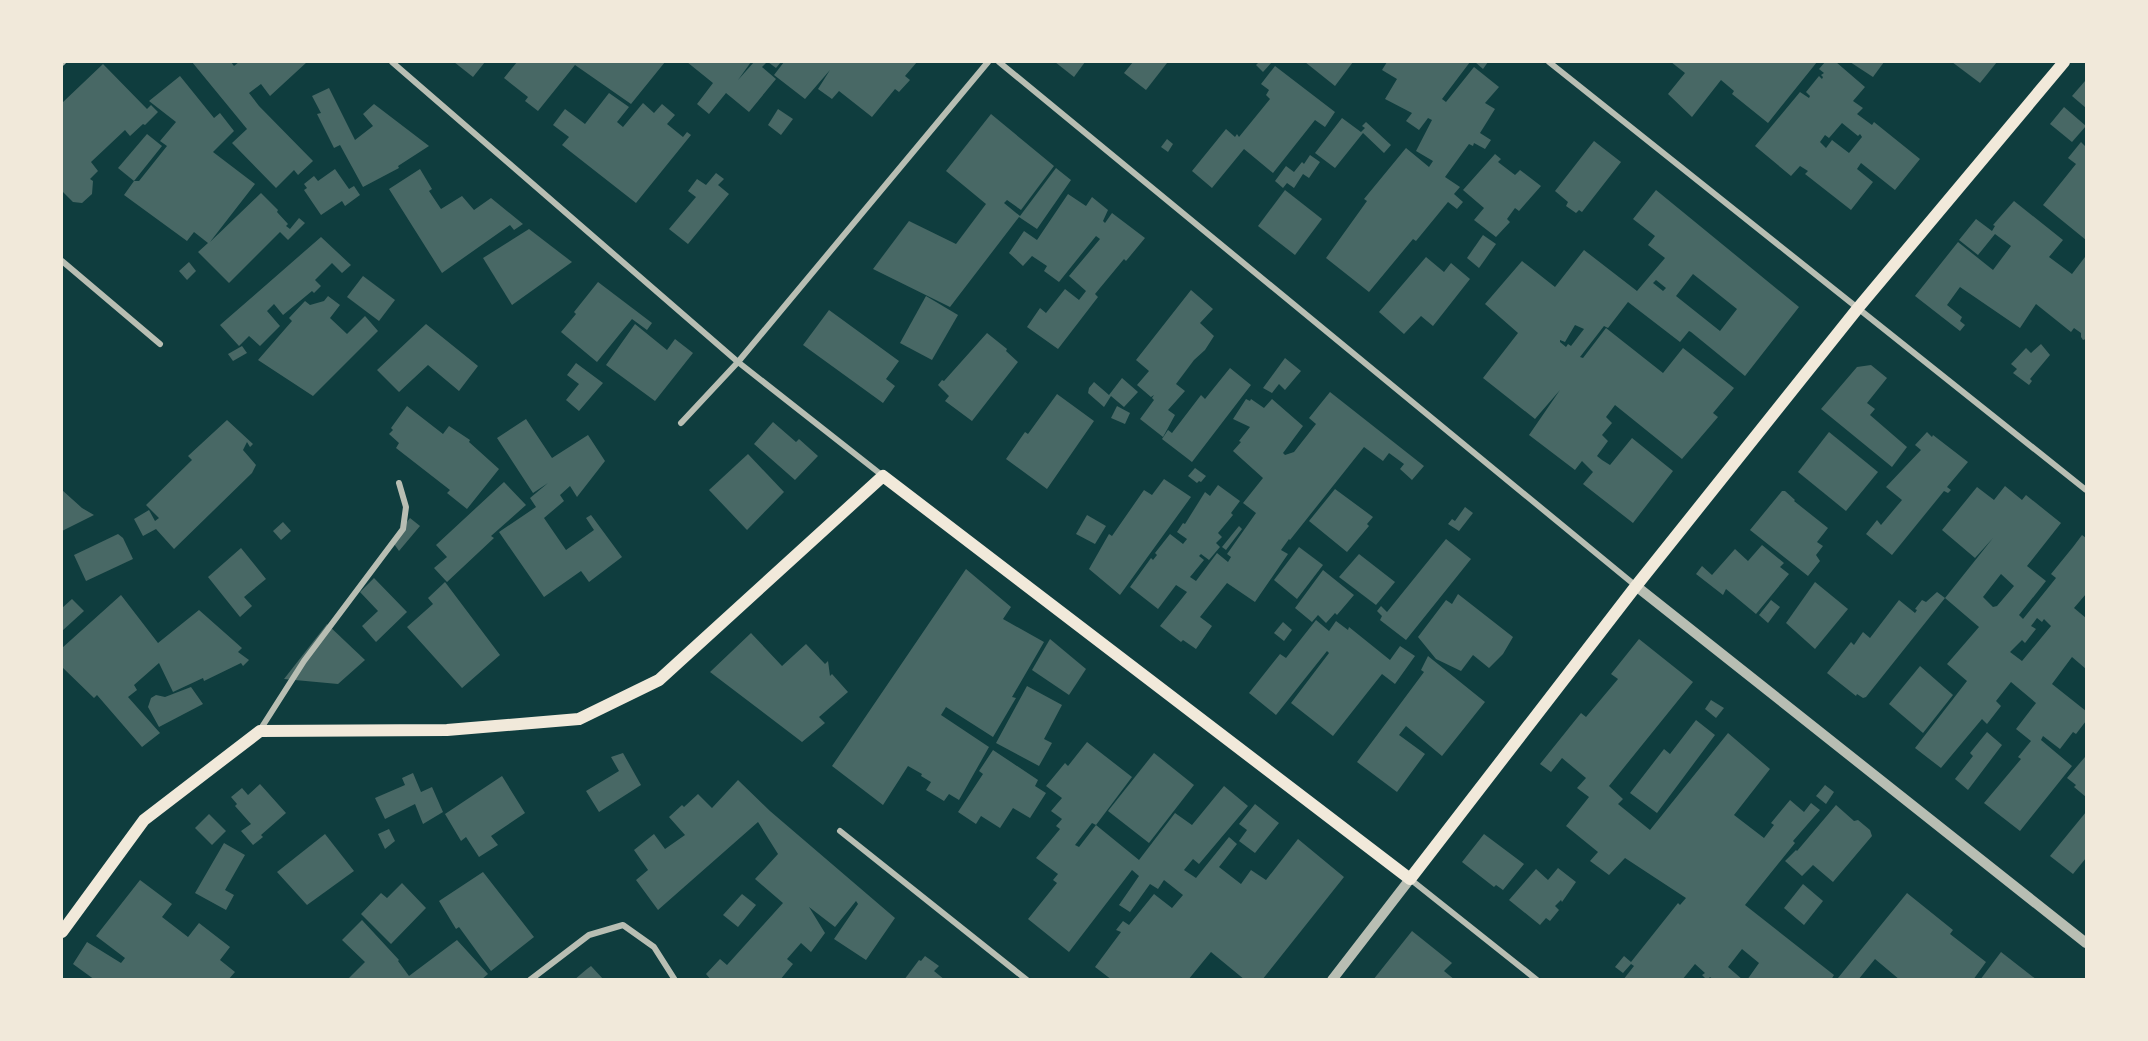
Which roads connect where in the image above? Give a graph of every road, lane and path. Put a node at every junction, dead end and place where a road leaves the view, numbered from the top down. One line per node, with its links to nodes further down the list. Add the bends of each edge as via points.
1 (392, 62): 9 (street)
2 (988, 62): 9 (street)
3 (999, 62): 14 (street)
4 (1548, 62): 7 (street)
5 (2064, 62): 7 (main road)
6 (62, 261): 8 (street)
7 (1858, 308): 13 (street); 14 (main road)
8 (160, 344)
9 (738, 362): 10 (street); 11 (street)
10 (681, 423)
11 (883, 476): 15 (main road, via 659,680 579,719 447,730); 17 (main road)
12 (399, 483): 15 (street, via 406,507 402,529 304,661)
13 (2086, 490)
14 (1636, 586): 17 (main road); 19 (street)
15 (260, 731): 18 (main road, via 144,820)
16 (840, 831): 22 (street)
17 (1410, 879): 23 (street); 24 (street)
18 (62, 932)
19 (2086, 943)
20 (530, 980): 21 (street, via 589,935 623,925 654,947)
21 (675, 980)
22 (1027, 980)
23 (1332, 980)
24 (1537, 980)

